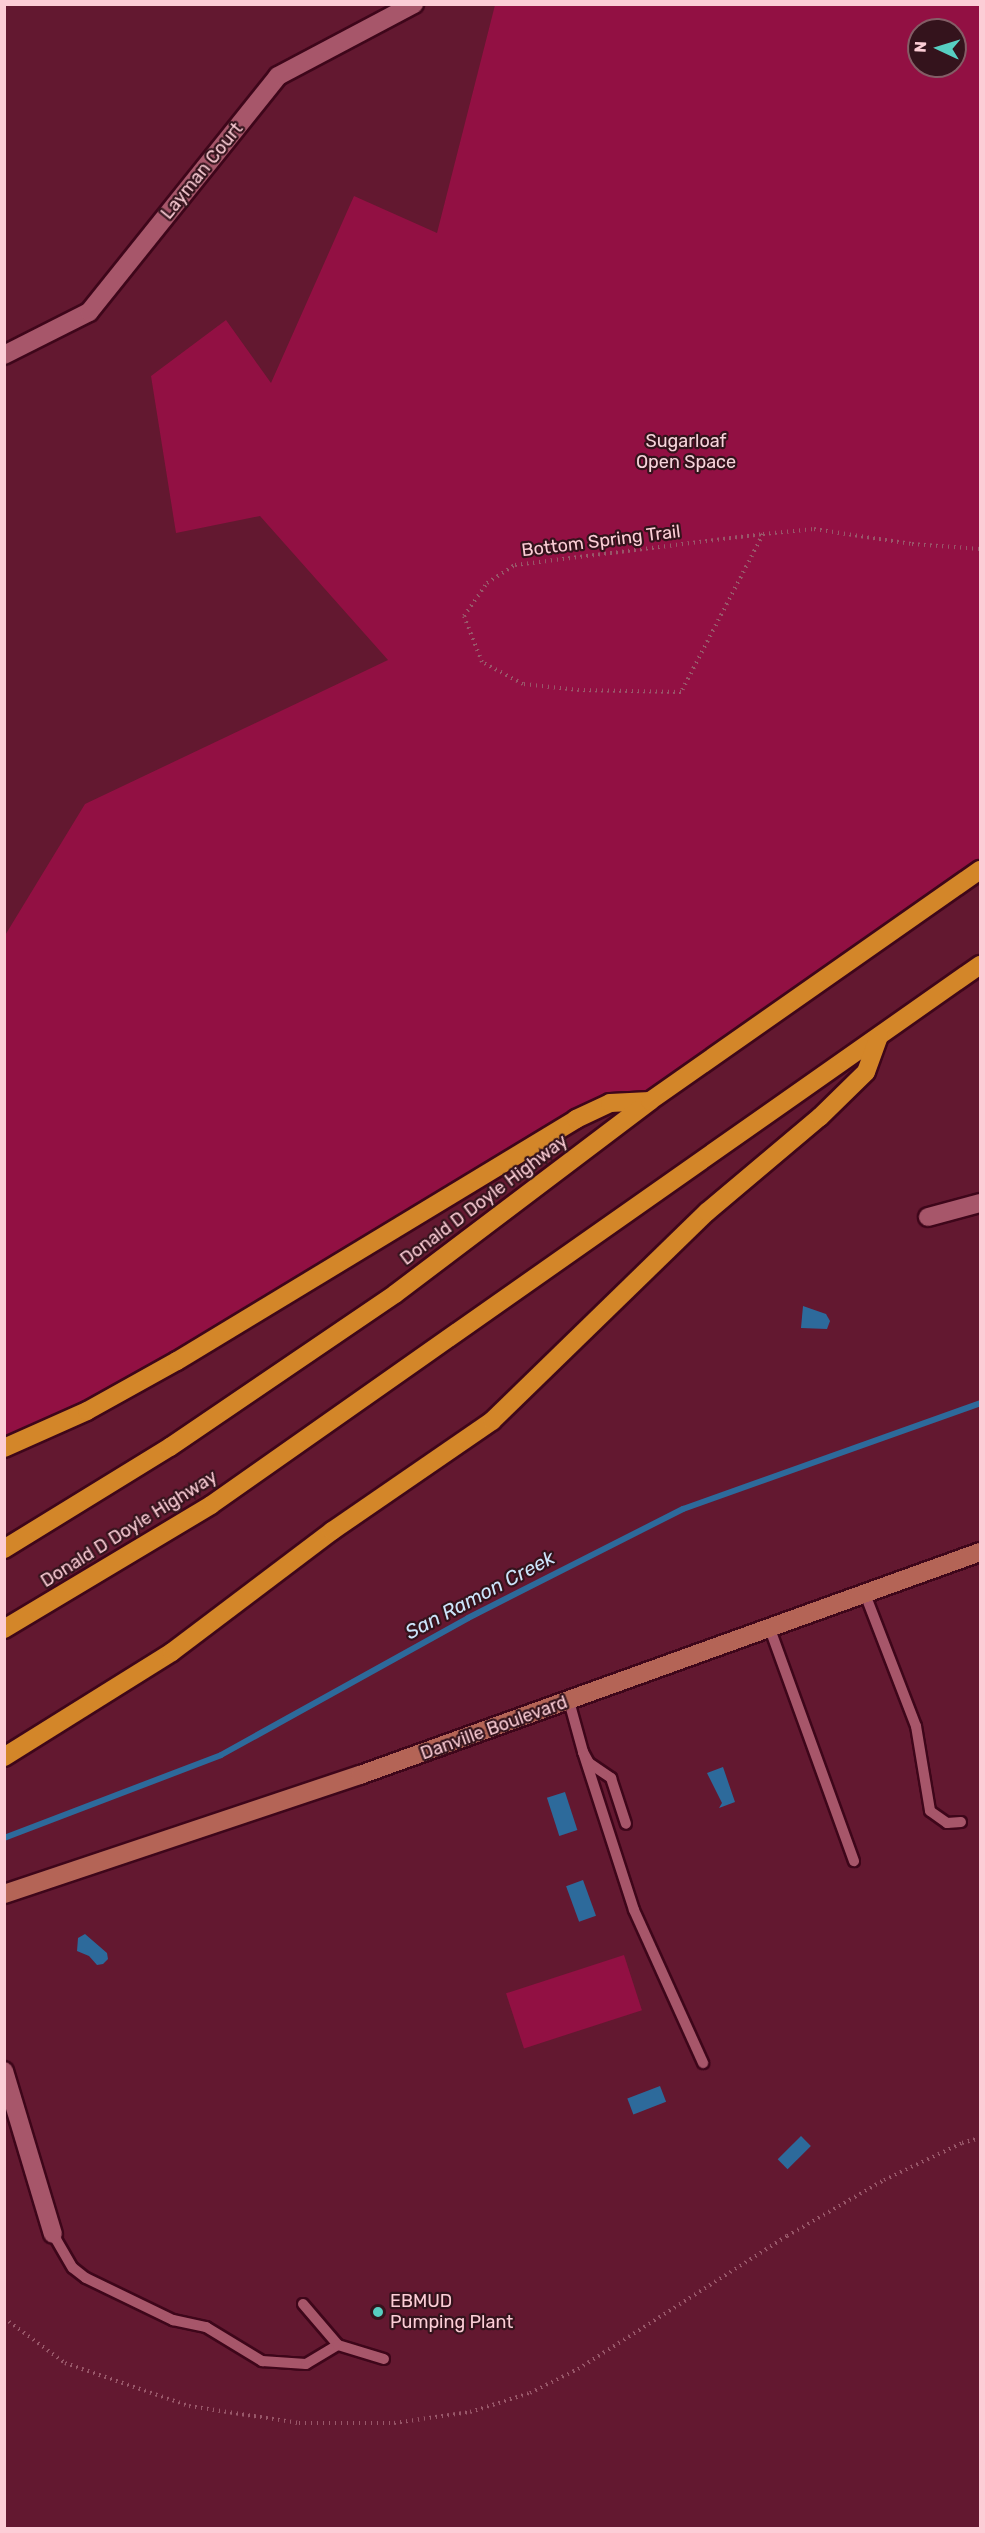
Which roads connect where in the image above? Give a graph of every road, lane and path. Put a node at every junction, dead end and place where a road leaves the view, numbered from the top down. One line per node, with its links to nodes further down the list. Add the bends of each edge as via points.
1 (414, 4): 2 (street, Layman Court, via 278,76 88,312)
2 (4, 355)
3 (763, 534): 3 (path, Bottom Spring Trail, via 681,692 579,690 523,684 482,662 464,616 487,583 515,565); 4 (path, Bottom Spring Trail, via 814,529 912,544)
4 (981, 549)
5 (981, 870): 8 (highway, Donald D Doyle Highway)
6 (981, 965): 7 (highway, Donald D Doyle Highway)
7 (879, 1036): 15 (highway, Donald D Doyle Highway, via 211,1505); 19 (highway, via 866,1072 820,1117 706,1212 492,1421 332,1531 172,1652)
8 (650, 1101): 11 (highway, via 610,1103 576,1119 177,1361 87,1411); 12 (highway, Donald D Doyle Highway, via 386,1300 170,1448)
9 (981, 1203): 10 (street)
10 (928, 1217)
11 (4, 1448)
12 (4, 1549)
13 (980, 1554): 14 (main road, Danville Boulevard)
14 (864, 1594): 16 (main road, Danville Boulevard); 20 (lane, via 916,1726 930,1811 947,1823)
15 (4, 1629)
16 (770, 1629): 17 (main road, Danville Boulevard); 22 (lane)
17 (569, 1701): 18 (lane); 23 (main road, Danville Boulevard)
18 (583, 1752): 21 (lane, via 589,1763 611,1778); 24 (lane, via 634,1910)
19 (4, 1757)
20 (961, 1822)
21 (626, 1824)
22 (854, 1861)
23 (4, 1894)
24 (703, 2063)
25 (4, 2071): 27 (street)
26 (981, 2138): 29 (path, via 962,2143 874,2186 787,2236 578,2369 530,2393 470,2412 394,2423 299,2423 189,2406 65,2363)
27 (53, 2234): 30 (lane, via 73,2268 86,2278 173,2320 206,2327 262,2361 306,2364)
28 (303, 2304): 30 (lane)
29 (4, 2318)
30 (338, 2345): 31 (lane)
31 (384, 2359)

